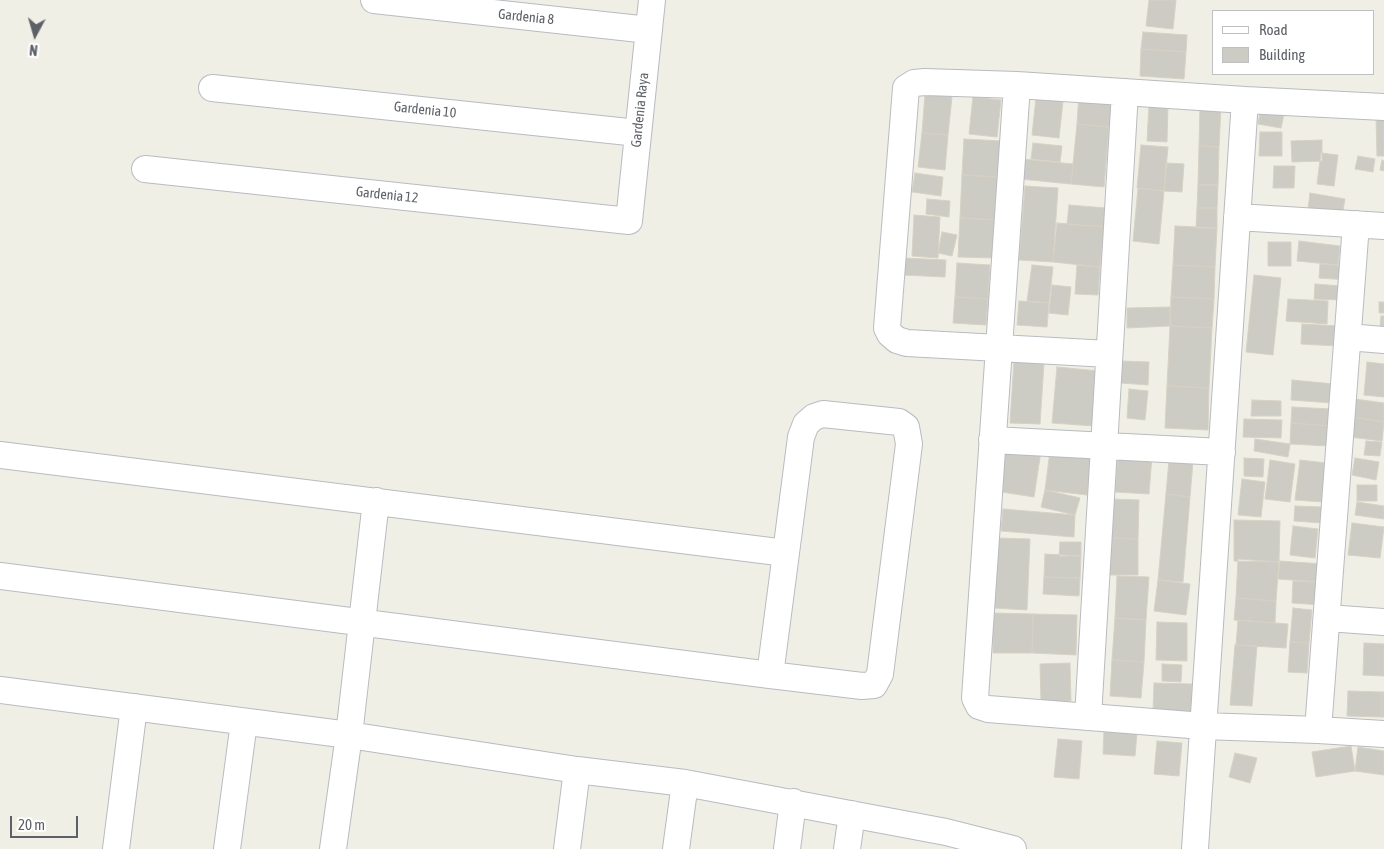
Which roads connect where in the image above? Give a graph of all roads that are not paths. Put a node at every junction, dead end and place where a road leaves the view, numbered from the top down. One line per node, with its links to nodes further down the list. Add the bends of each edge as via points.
1 (374, 0): 3 (street, Gardenia 8)
2 (652, 0): 3 (street, Gardenia Raya)
3 (649, 30): 9 (street, Gardenia Raya)
4 (1017, 85): 6 (street); 17 (street); 17 (street, via 925,82 906,88 887,328 897,340 907,343)
5 (212, 88): 9 (street, Gardenia 10)
6 (1125, 92): 7 (street); 18 (street)
7 (1245, 100): 8 (street); 11 (street)
8 (1384, 106)
9 (638, 133): 12 (street, Gardenia Raya)
10 (145, 169): 12 (street, Gardenia 12)
11 (1237, 217): 13 (street); 21 (street)
12 (629, 221)
13 (1356, 224): 14 (street); 15 (street)
14 (1384, 226)
15 (1348, 337): 16 (street); 26 (street)
16 (1384, 340)
17 (998, 348): 18 (street); 19 (street)
18 (1109, 354): 20 (street)
19 (992, 440): 20 (street); 32 (street, via 975,698 979,706 988,708)
20 (1103, 447): 21 (street); 32 (street)
21 (1222, 452): 34 (street)
22 (0, 455): 23 (street)
23 (376, 501): 24 (street); 28 (street)
24 (786, 553): 29 (street); 29 (street, via 801,437 806,424 823,414 899,422 906,427 909,444 880,674 874,685)
25 (0, 576): 28 (street)
26 (1327, 618): 27 (street); 35 (street)
27 (1384, 622)
28 (362, 623): 29 (street); 37 (street)
29 (770, 674)
30 (0, 690): 31 (street)
31 (134, 707): 33 (street); 43 (street)
32 (1088, 716): 34 (street)
33 (244, 722): 37 (street); 44 (street)
34 (1203, 726): 35 (street); 51 (street)
35 (1318, 730): 36 (street)
36 (1384, 734)
37 (349, 735): 38 (street); 45 (street)
38 (577, 770): 39 (street); 46 (street)
39 (684, 783): 40 (street); 47 (street)
40 (793, 802): 41 (street); 48 (street)
41 (852, 814): 42 (street); 49 (street)
42 (945, 841): 50 (street)
43 (116, 849)
44 (227, 849)
45 (333, 849)
46 (567, 849)
47 (676, 849)
48 (787, 849)
49 (847, 849)
50 (1013, 849)
51 (1195, 849)

